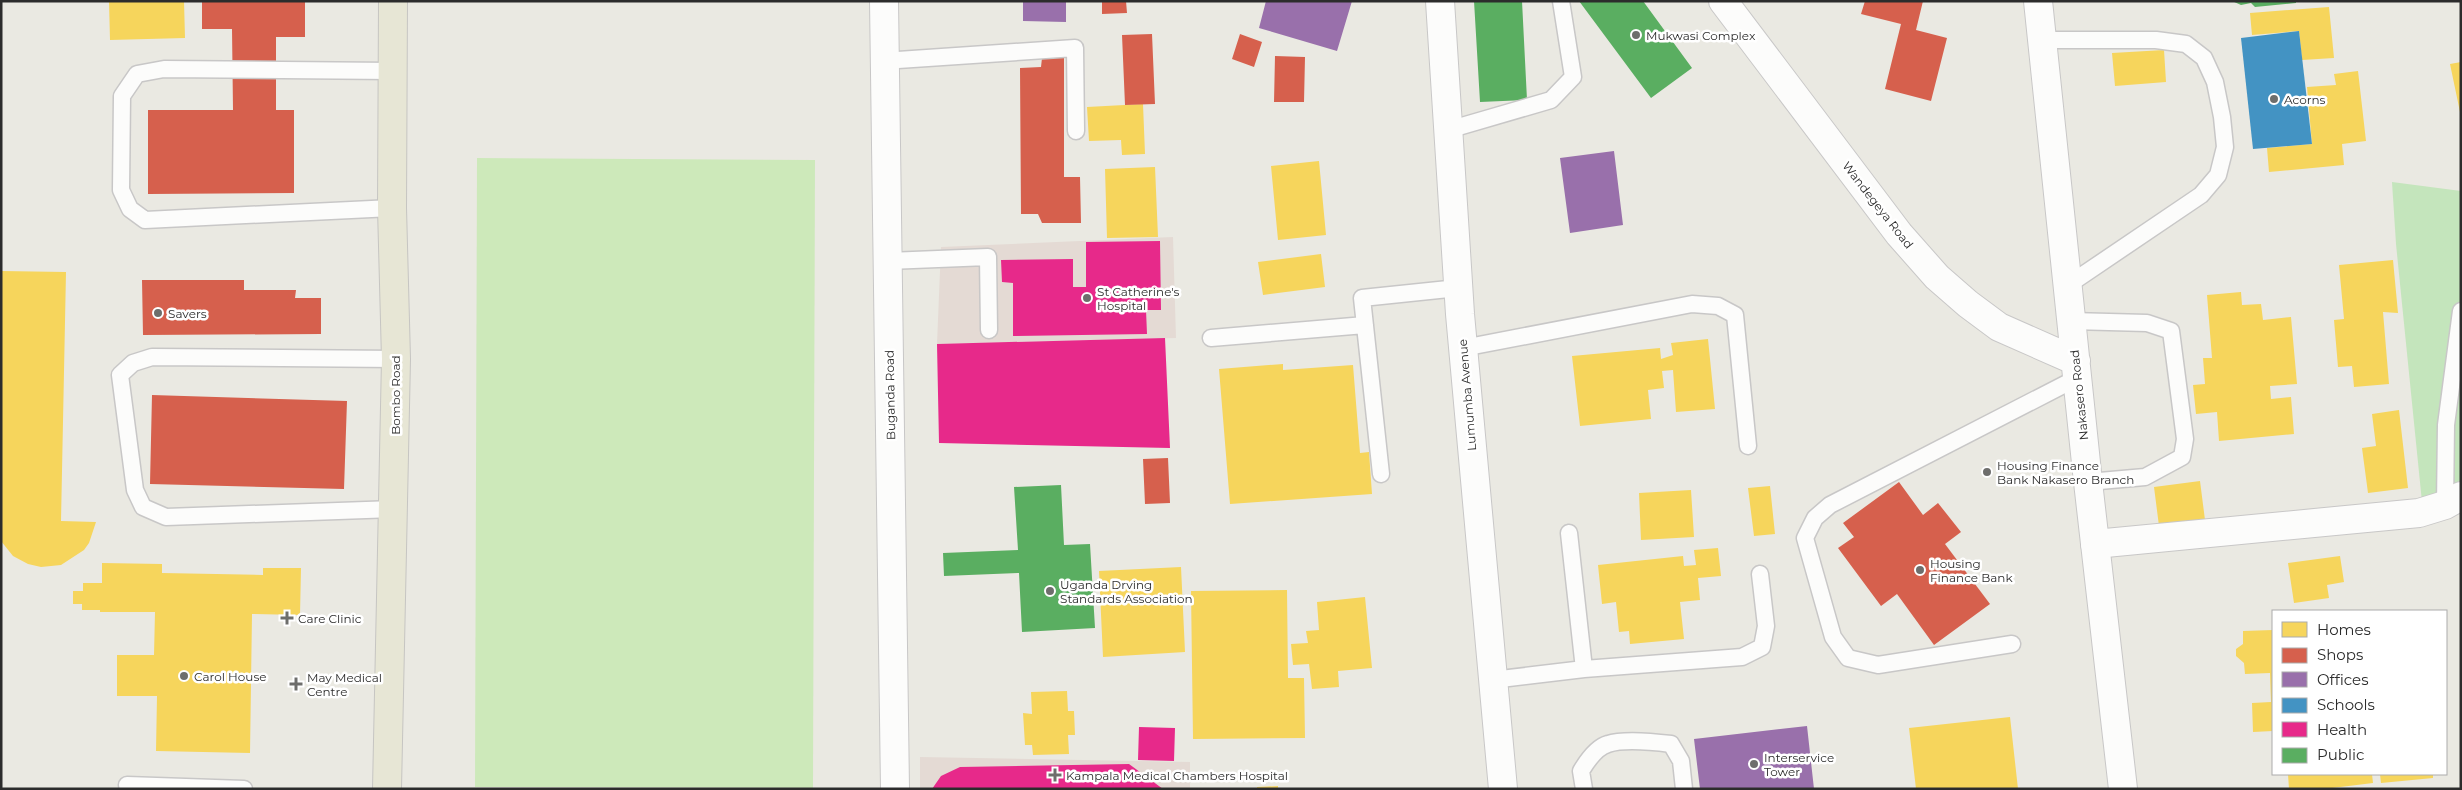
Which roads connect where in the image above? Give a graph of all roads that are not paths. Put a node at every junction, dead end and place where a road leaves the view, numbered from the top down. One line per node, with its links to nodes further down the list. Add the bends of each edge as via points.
1 (393, 1): 9 (main road, Bombo Road)
2 (884, 1): 8 (street, Buganda Road)
3 (1440, 1): 10 (street, Lumumba Avenue)
4 (1561, 1): 10 (lane, via 1573,78 1551,100)
5 (1723, 1): 23 (street, Wandegeya Road, via 1898,234 1937,277 1999,327)
6 (2038, 1): 7 (street, Nakasero Road)
7 (2042, 40): 14 (street, Nakasero Road); 14 (lane, via 2156,40 2186,44 2204,58 2215,82 2222,117 2225,147 2218,175 2201,195)
8 (884, 61): 11 (lane, via 1075,48); 13 (street, Buganda Road)
9 (393, 71): 12 (main road, Bombo Road); 12 (lane, via 164,68 137,74 122,96 121,190 130,209 145,220)
10 (1448, 130): 15 (street, Lumumba Avenue)
11 (1076, 132)
12 (392, 208): 22 (main road, Bombo Road)
13 (888, 261): 19 (lane, via 988,257); 38 (street, Buganda Road)
14 (2068, 285): 17 (street, Nakasero Road)
15 (1458, 288): 18 (lane, via 1362,298); 21 (street, Lumumba Avenue)
16 (2461, 311): 27 (lane, via 2446,425)
17 (2071, 321): 23 (street, Nakasero Road); 26 (lane, via 2147,323 2171,331 2185,439 2182,457 2144,477)
18 (1365, 325): 20 (lane); 25 (lane)
19 (989, 330)
20 (1211, 338)
21 (1463, 348): 24 (lane, via 1692,304 1718,306 1735,315); 34 (street, Lumumba Avenue)
22 (396, 359): 28 (main road, Bombo Road); 28 (lane, via 152,357 133,363 120,375 135,490 144,507 166,517)
23 (2076, 369): 26 (street, Nakasero Road); 32 (lane, via 1830,505 1815,518 1805,538 1833,637 1848,658 1878,665)
24 (1748, 446)
25 (1381, 474)
26 (2088, 482): 30 (street, Nakasero Road)
27 (2453, 501): 30 (street, via 2419,513)
28 (394, 509): 37 (main road, Bombo Road)
29 (1569, 533): 33 (lane)
30 (2095, 544): 42 (street, Nakasero Road)
31 (1760, 574): 33 (lane, via 1766,626 1762,647 1742,657)
32 (2012, 644)
33 (1584, 669): 34 (lane)
34 (1492, 680): 39 (street, Lumumba Avenue)
35 (127, 785): 36 (lane)
36 (244, 789)
37 (387, 789)
38 (895, 789)
39 (1504, 789)
40 (1584, 789): 41 (lane, via 1581,771 1590,758 1608,744 1651,742 1671,744 1681,761)
41 (1684, 789)
42 (2123, 789)

